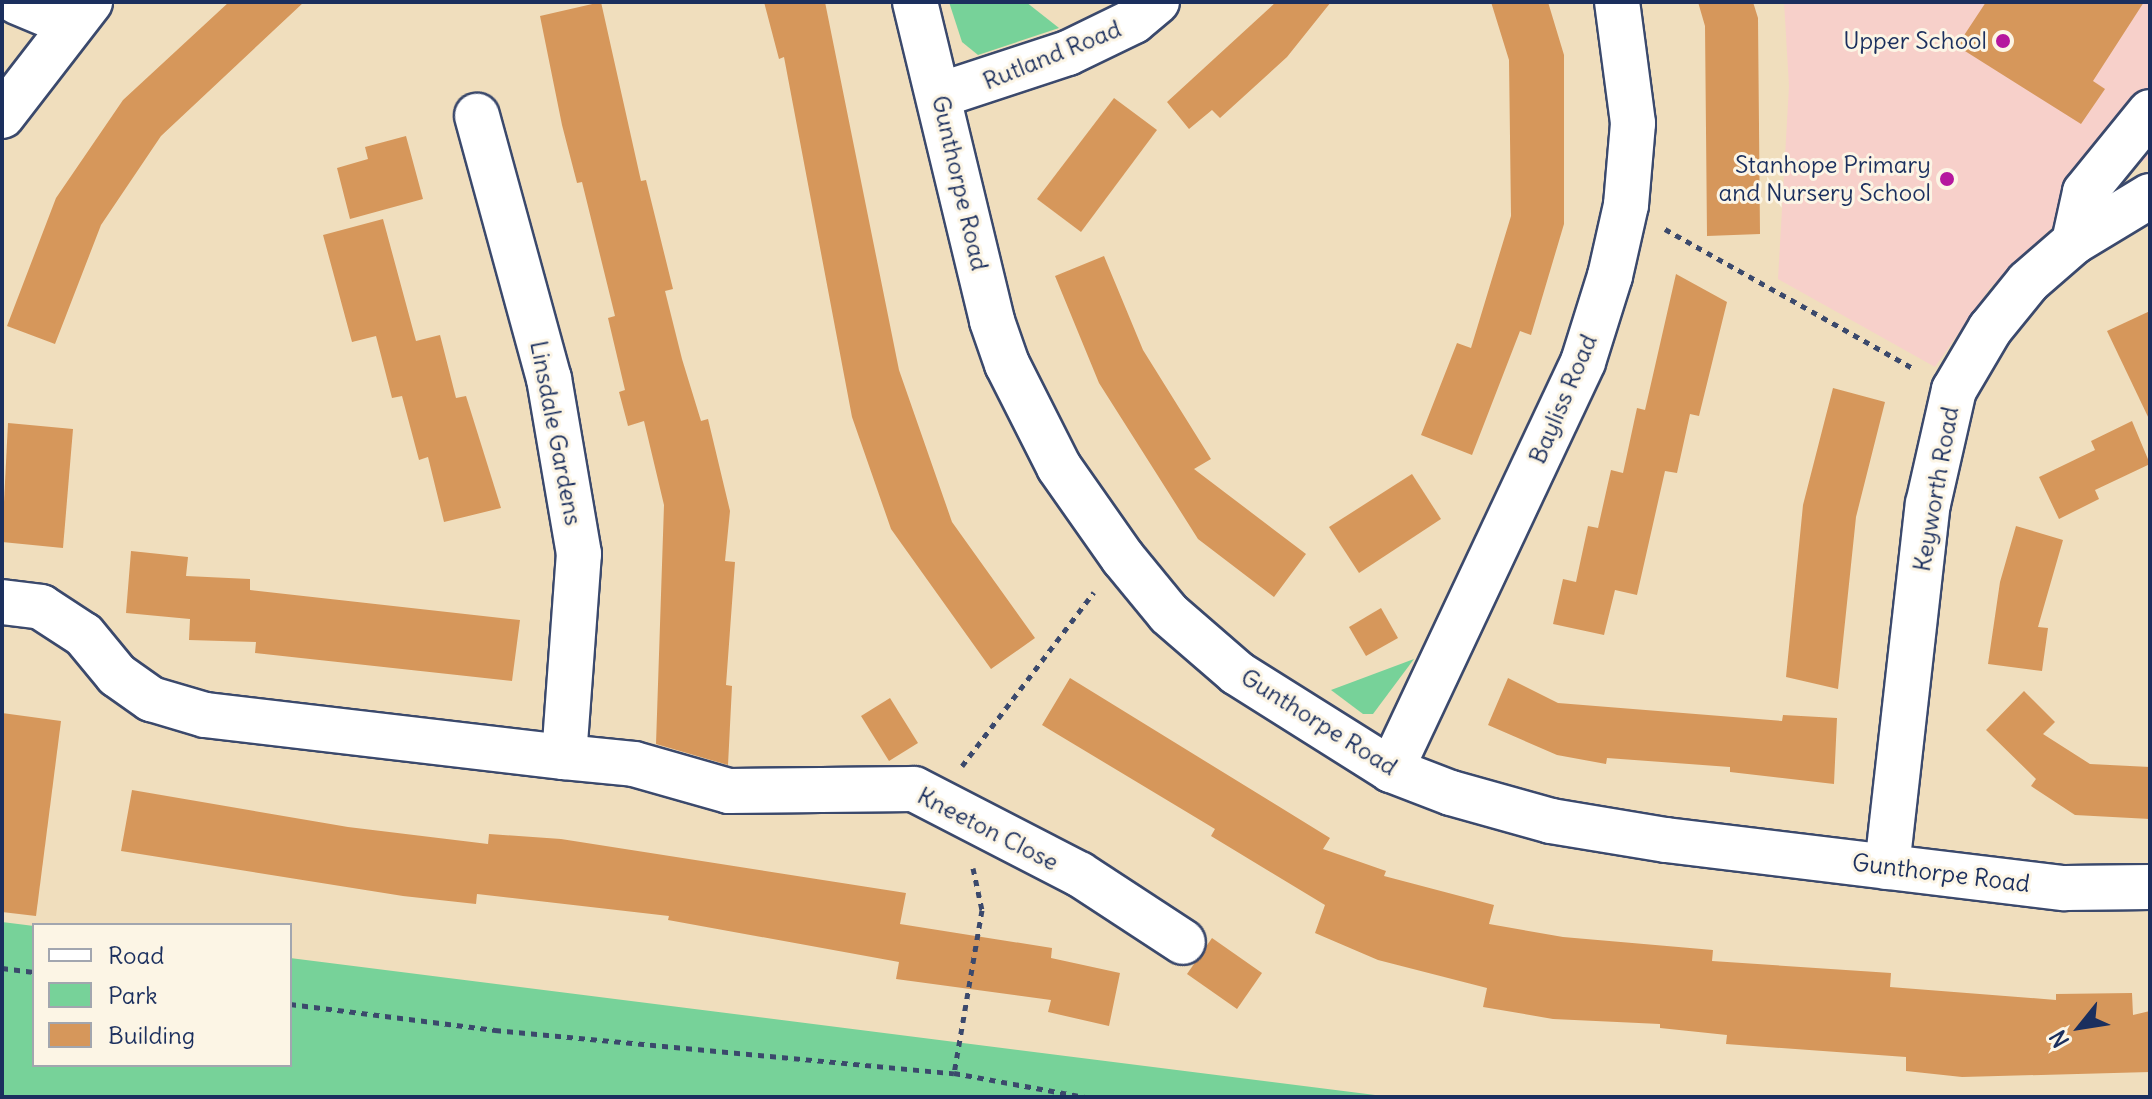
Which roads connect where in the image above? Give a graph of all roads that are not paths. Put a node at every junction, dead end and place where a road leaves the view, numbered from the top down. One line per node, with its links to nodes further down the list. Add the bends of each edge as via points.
1 (17, 2): 5 (street)
2 (915, 2): 6 (street, Gunthorpe Road)
3 (1157, 2): 6 (street, Rutland Road, via 1134,21 1068,53)
4 (1617, 2): 14 (street, Bayliss Road, via 1632,110 1626,205 1583,362)
5 (80, 13): 8 (street)
6 (940, 95): 14 (street, Gunthorpe Road, via 992,321 1007,364 1059,467 1169,614 1237,673)
7 (2150, 112): 11 (street, via 2085,192)
8 (2, 116)
9 (477, 116): 13 (street, Linsdale Gardens, via 549,379 579,554)
10 (2150, 196): 11 (street, Keyworth Road)
11 (2074, 242): 15 (street, Keyworth Road, via 2028,282 1990,329 1954,390 1928,504)
12 (2, 602): 13 (street, via 41,607 84,635 117,675 151,699 205,715)
13 (564, 757): 17 (street, Kneeton Close, via 634,764 729,791 914,789 1079,874)
14 (1391, 770): 15 (street, Gunthorpe Road, via 1551,821)
15 (1887, 867): 16 (street, Gunthorpe Road, via 2065,888)
16 (2150, 887)
17 (1183, 942)

